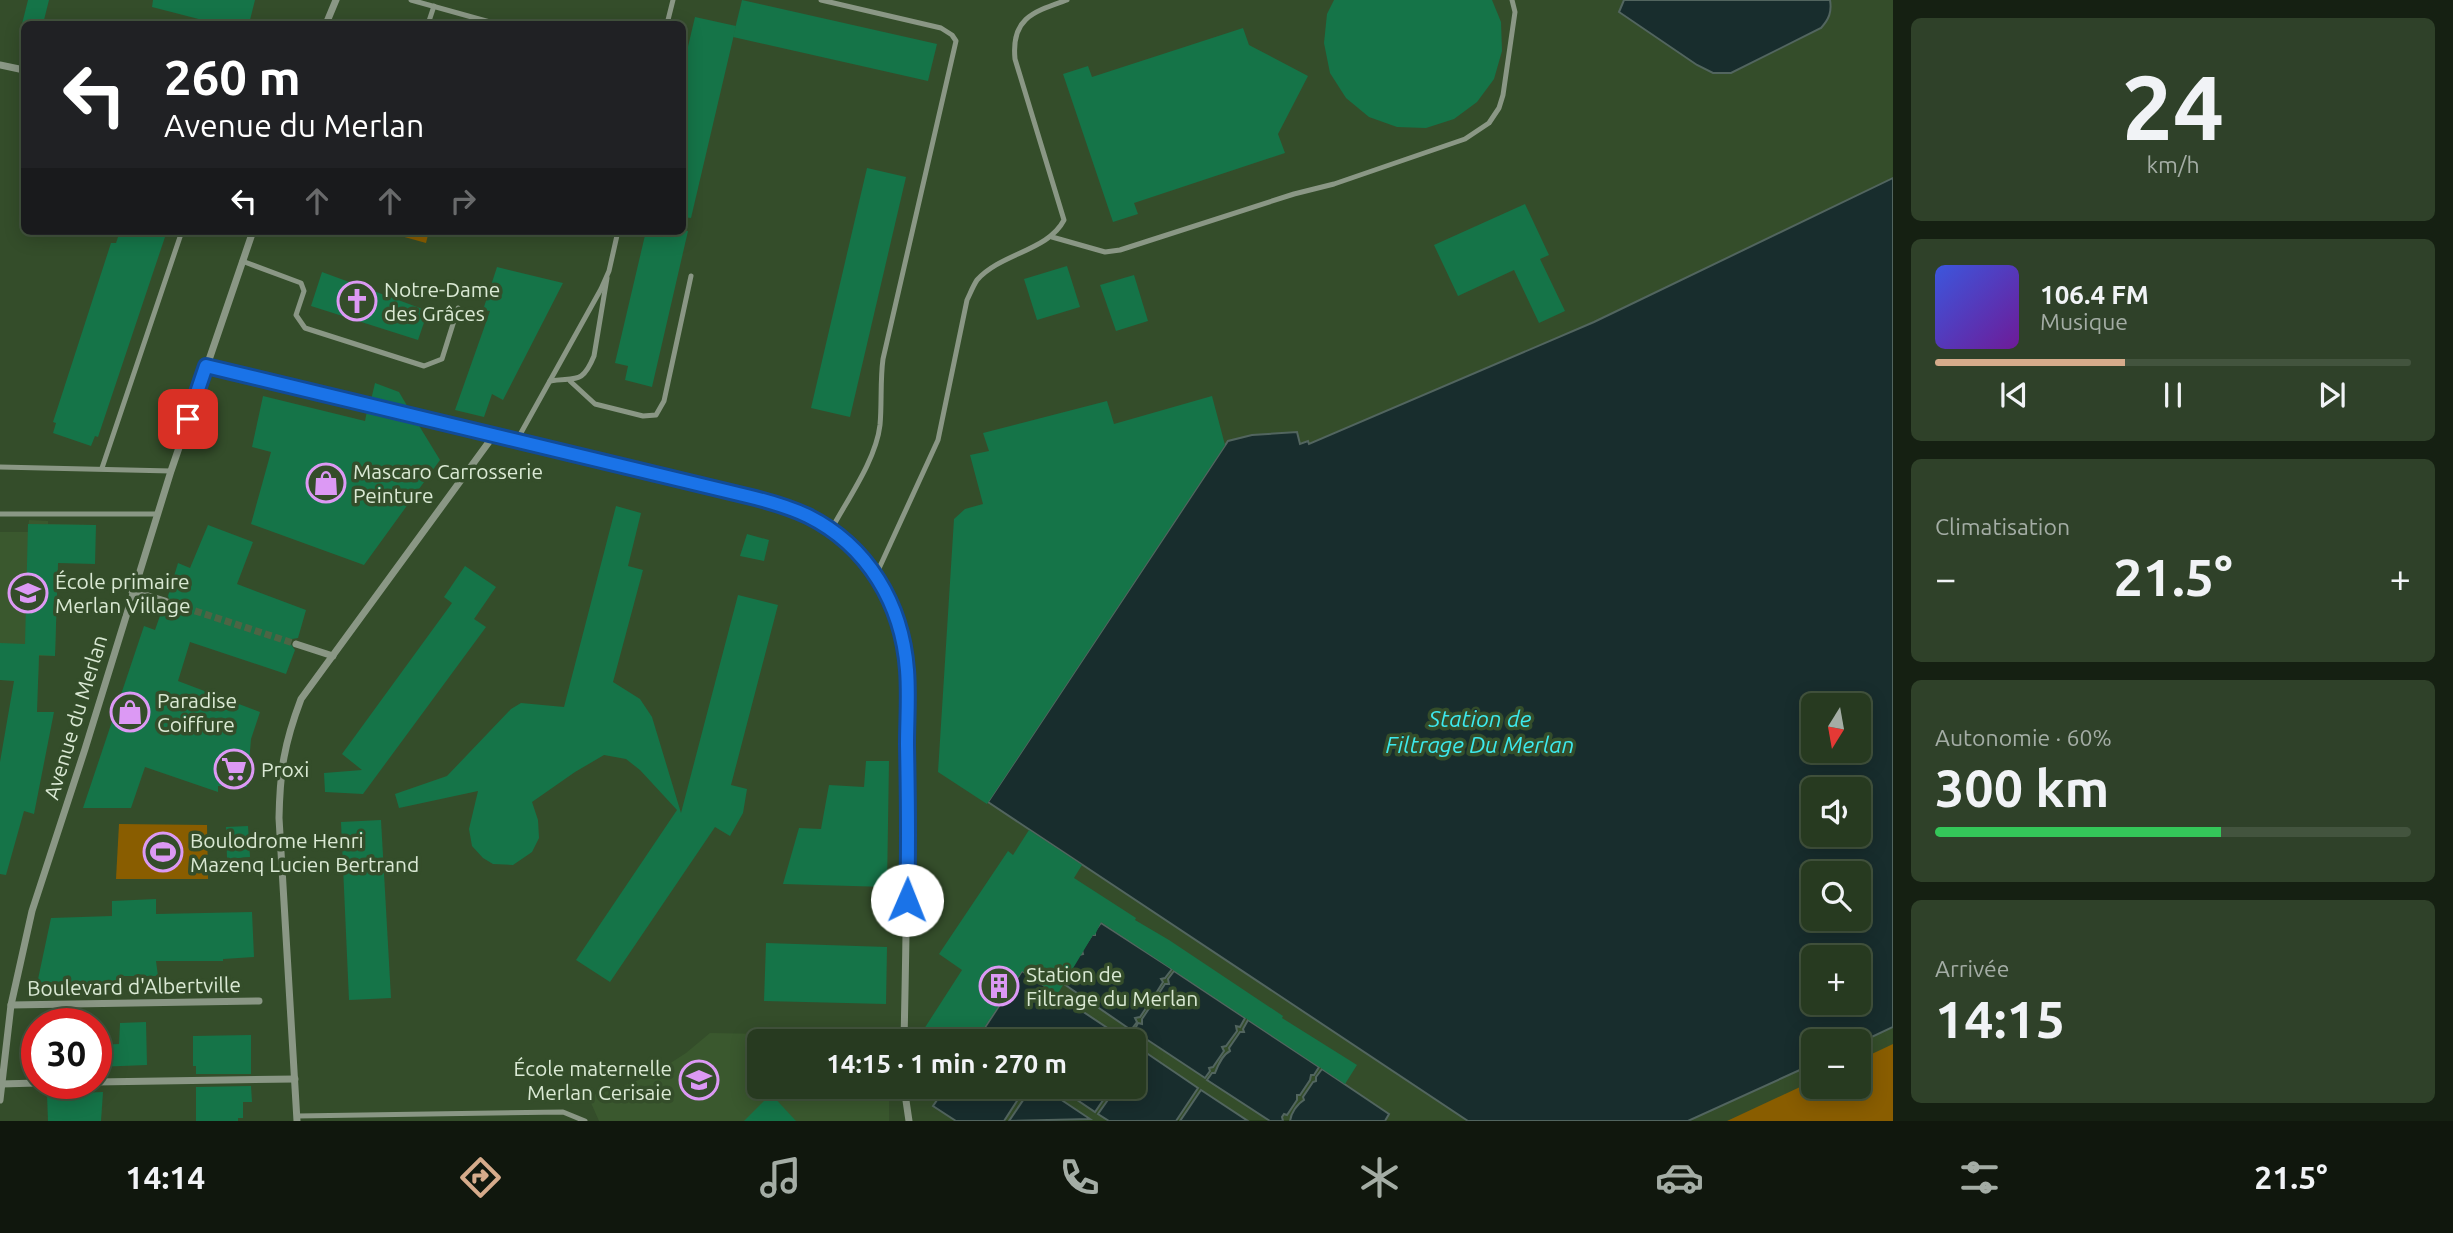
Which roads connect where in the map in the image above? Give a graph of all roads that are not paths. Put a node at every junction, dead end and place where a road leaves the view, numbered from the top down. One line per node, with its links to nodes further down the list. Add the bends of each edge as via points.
1 (336, 0): 8 (street)
2 (411, 0): 7 (lane)
3 (673, 0): 11 (lane)
4 (821, 0): 32 (lane, via 941,28 956,41 883,359 876,442)
5 (1067, 0): 17 (lane, via 1031,15 1013,41 1063,213 1064,220)
6 (1512, 0): 17 (lane, via 1515,12 1499,108 1489,123 1465,139 1120,250 1105,252)
7 (433, 6): 9 (lane); 10 (lane)
8 (327, 21)
9 (429, 21)
10 (486, 21)
11 (668, 21)
12 (0, 65): 13 (street)
13 (21, 69)
14 (182, 235): 28 (lane)
15 (252, 235): 18 (street, Avenue du Merlan)
16 (617, 235): 19 (lane)
17 (1052, 237): 33 (lane, via 1006,258 975,283 967,300 938,440)
18 (242, 261): 21 (lane, via 301,283 304,291 296,315 304,328 424,366 442,359); 22 (street, Avenue du Merlan)
19 (609, 271): 23 (lane); 24 (lane, via 594,356 585,375)
20 (691, 276): 24 (lane, via 656,415 595,404)
21 (458, 308)
22 (206, 366): 25 (street); 29 (street, Avenue du Merlan)
23 (550, 381): 24 (lane); 26 (lane)
24 (570, 381)
25 (494, 435): 26 (street); 37 (street)
26 (517, 440): 32 (street, via 780,505)
27 (0, 467): 28 (lane)
28 (102, 468): 29 (lane)
29 (171, 471): 31 (street, Avenue du Merlan)
30 (0, 514): 31 (lane)
31 (157, 514): 34 (street, Avenue du Merlan)
32 (831, 530): 33 (street, via 853,547)
33 (876, 575): 40 (street, via 894,608 907,669)
34 (132, 592): 35 (street); 39 (street, Avenue du Merlan, via 32,911)
35 (165, 601)
36 (296, 644): 37 (street)
37 (333, 656): 41 (street, via 301,699 280,774)
38 (259, 1001): 39 (street, Boulevard d'Albertville)
39 (11, 1005): 44 (street, Avenue du Merlan)
40 (904, 1029)
41 (295, 1079): 42 (street); 47 (street)
42 (112, 1082)
43 (21, 1083): 44 (street)
44 (1, 1084): 46 (street, Avenue du Merlan)
45 (906, 1099): 49 (street)
46 (0, 1100)
47 (297, 1119): 48 (lane, via 564,1112)
48 (585, 1121)
49 (909, 1121)

